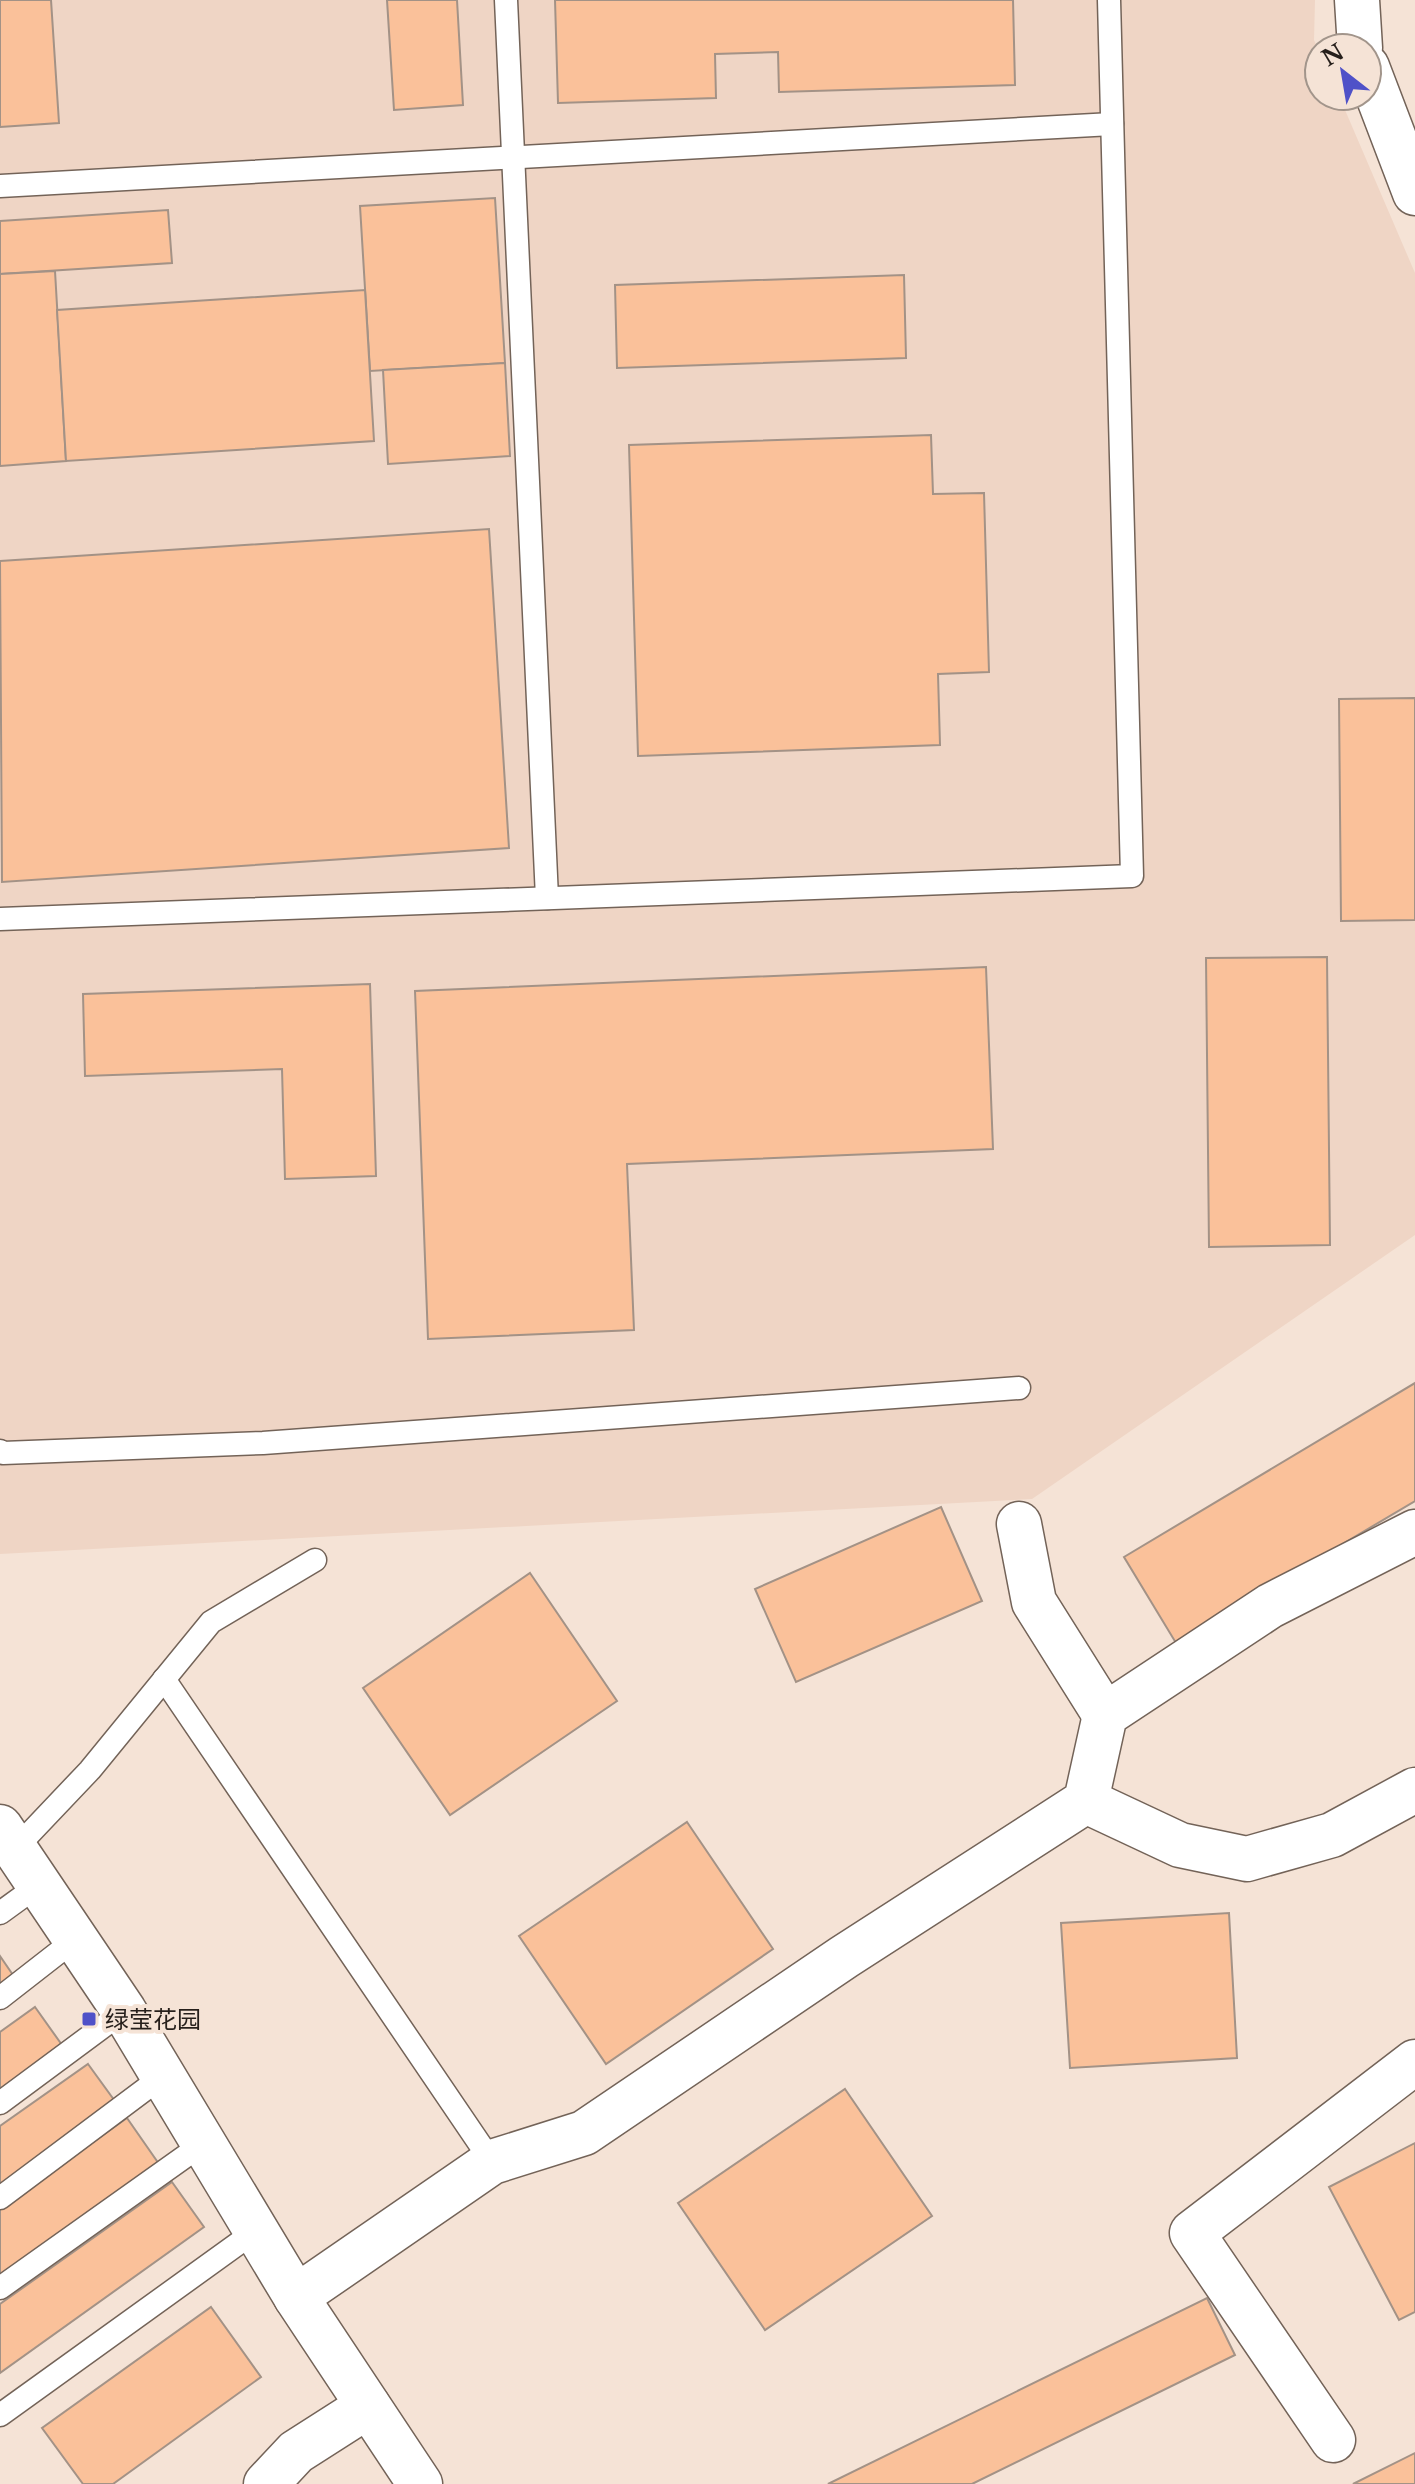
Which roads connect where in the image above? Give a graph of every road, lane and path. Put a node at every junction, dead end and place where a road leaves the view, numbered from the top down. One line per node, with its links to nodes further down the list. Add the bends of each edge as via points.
1 (506, 0): 7 (lane)
2 (1109, 0): 6 (lane)
3 (1357, 0): 4 (street)
4 (1359, 32)
5 (1383, 109): 9 (street)
6 (1112, 124): 7 (lane); 10 (lane, via 1132,876)
7 (514, 157): 8 (lane); 10 (lane)
8 (0, 186)
9 (1415, 193)
10 (547, 898): 11 (lane)
11 (0, 919)
12 (1019, 1388): 13 (lane, via 263,1443)
13 (0, 1451)
14 (1019, 1524): 18 (street, via 1034,1602)
15 (1415, 1532): 18 (street, via 1270,1606)
16 (315, 1560): 17 (lane, via 211,1622)
17 (164, 1679): 21 (lane, via 90,1770); 31 (lane)
18 (1105, 1715): 20 (street)
19 (1415, 1790): 20 (street, via 1332,1835 1247,1859 1180,1845)
20 (1086, 1801): 31 (street, via 584,2133)
21 (8, 1838): 22 (street)
22 (40, 1884): 23 (lane); 24 (street)
23 (0, 1913)
24 (77, 1938): 25 (lane); 26 (street)
25 (0, 1998)
26 (124, 2011): 28 (street); 29 (lane)
27 (1415, 2062): 38 (street, via 1192,2233)
28 (163, 2076): 30 (street); 32 (lane)
29 (0, 2103)
30 (204, 2143): 33 (street); 34 (lane)
31 (492, 2162): 35 (street)
32 (0, 2198)
33 (257, 2230): 35 (street); 37 (lane)
34 (0, 2288)
35 (296, 2297): 36 (street)
36 (368, 2406): 39 (street, via 296,2452); 40 (street)
37 (0, 2415)
38 (1333, 2440)
39 (266, 2484)
40 (420, 2484)

